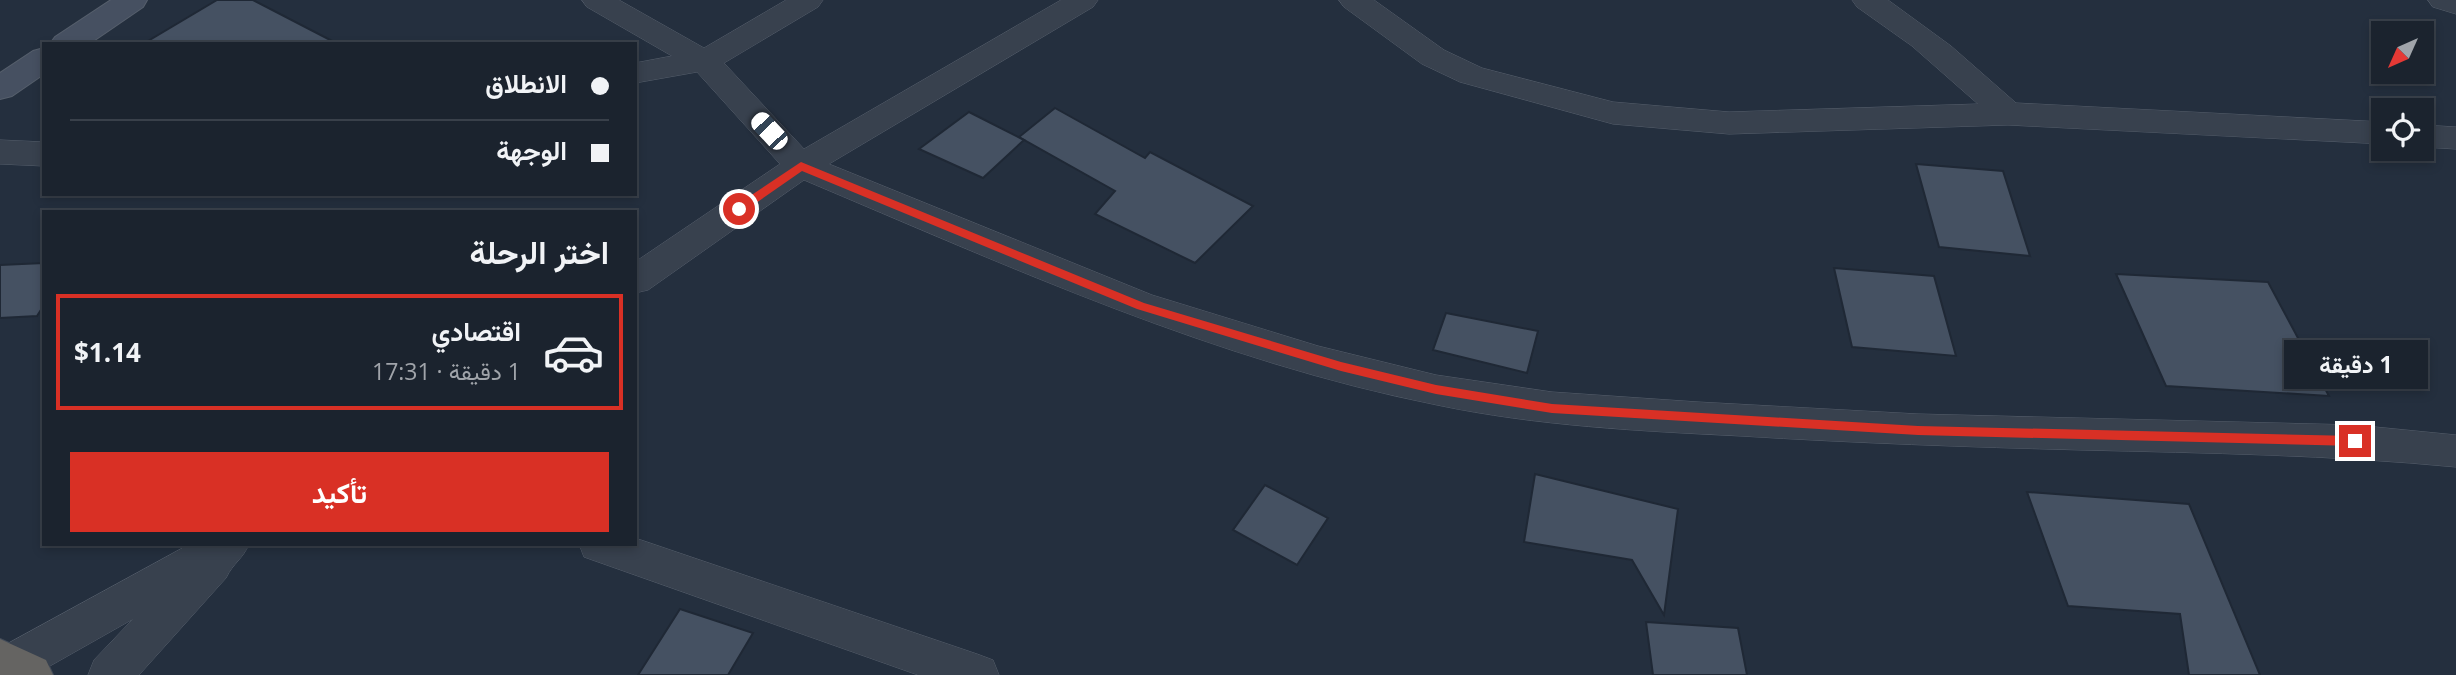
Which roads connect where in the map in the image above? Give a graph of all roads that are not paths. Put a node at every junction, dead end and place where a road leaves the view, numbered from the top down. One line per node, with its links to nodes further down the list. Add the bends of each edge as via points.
1 (132, 0): 9 (main road)
2 (597, 0): 11 (street)
3 (808, 0): 11 (street)
4 (1083, 0): 20 (street)
5 (1354, 0): 14 (street, via 1433,57 1471,75 1613,113 1729,123)
6 (1867, 0): 14 (street, via 1973,80)
7 (2443, 0): 8 (street)
8 (2456, 5)
9 (69, 42)
10 (42, 60): 13 (main road)
11 (704, 61): 12 (street); 20 (street)
12 (637, 73)
13 (0, 88)
14 (2008, 114): 15 (street)
15 (2371, 133)
16 (2434, 137): 17 (street)
17 (2456, 138)
18 (0, 152): 19 (street)
19 (42, 154)
20 (801, 166): 21 (street); 22 (street, via 1141,306 1436,390 1552,408 1698,418 1918,430 2355,441)
21 (637, 279)
22 (2456, 451)
23 (226, 546): 26 (street)
24 (228, 546): 27 (street)
25 (605, 546): 28 (street)
26 (13, 667)
27 (110, 675)
28 (977, 675)

